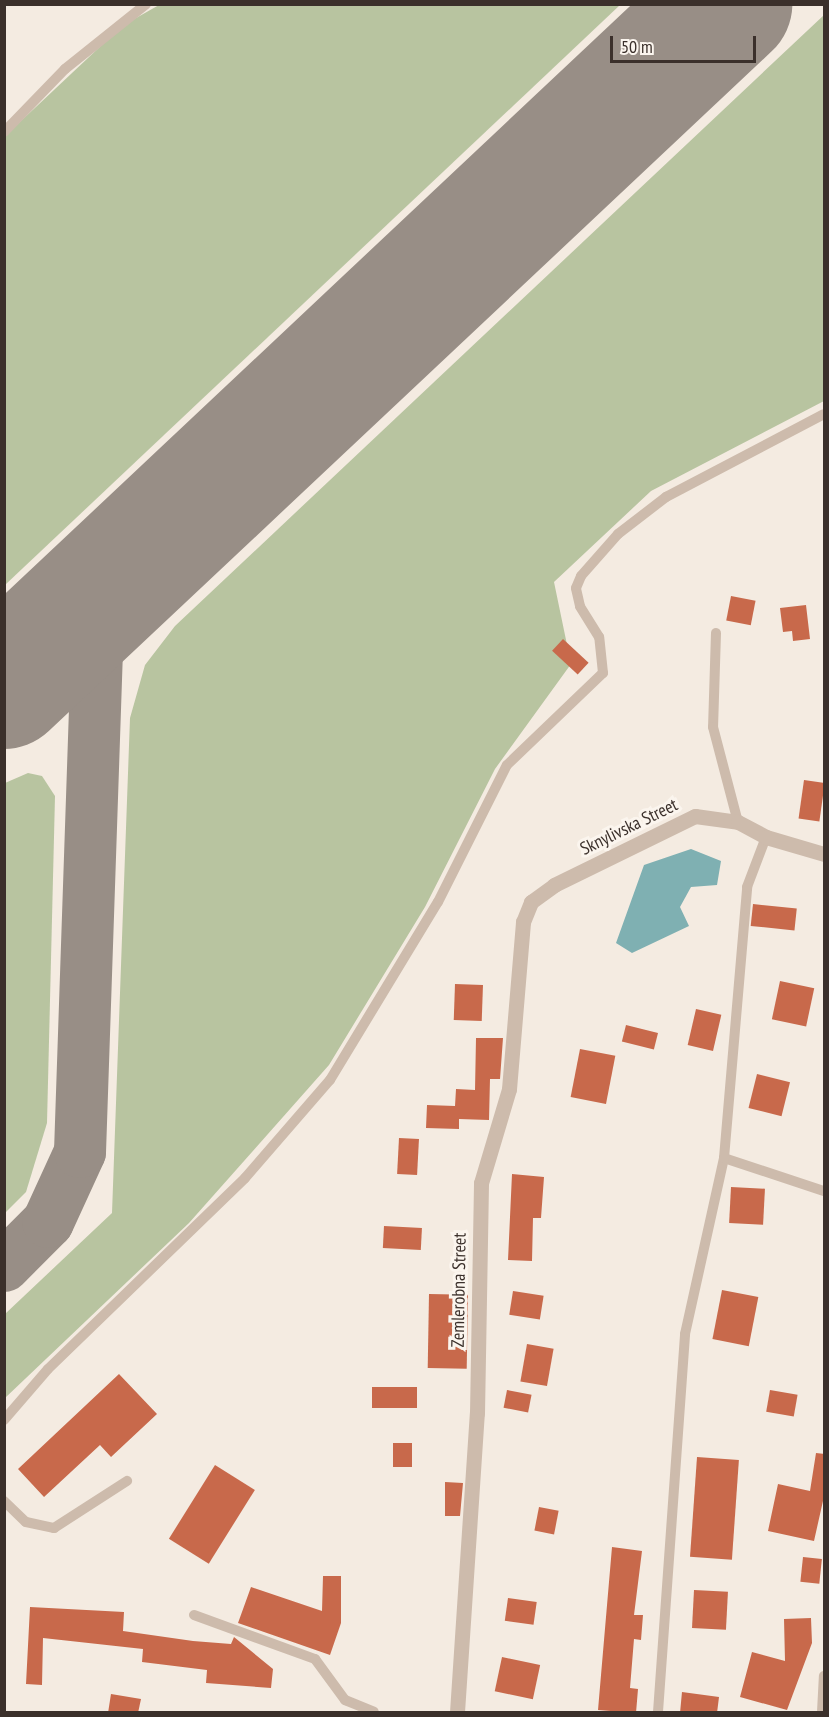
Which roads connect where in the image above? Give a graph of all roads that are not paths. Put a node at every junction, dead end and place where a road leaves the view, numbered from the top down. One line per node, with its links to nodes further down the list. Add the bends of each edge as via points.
1 (146, 4): 2 (lane, via 65,69)
2 (4, 132)
3 (825, 414): 11 (lane, via 666,497 618,534 581,576 576,588 580,606 599,637 603,673 507,765 438,902 330,1080 244,1178 48,1369)
4 (716, 633): 5 (lane, via 713,727)
5 (738, 822): 6 (street, Sknylivska Street); 8 (street, Sknylivska Street, via 695,816)
6 (766, 837): 7 (street, Sknylivska Street); 9 (lane, via 749,879 739,935)
7 (825, 854)
8 (554, 885): 17 (street, Zemlerobna Street, via 531,902 523,922 509,1089 481,1183 477,1413)
9 (724, 1158): 10 (lane); 18 (lane, via 685,1334)
10 (825, 1191)
11 (4, 1420)
12 (127, 1481): 13 (lane, via 54,1528 26,1522)
13 (4, 1501)
14 (194, 1615): 16 (lane, via 315,1659 345,1700)
15 (825, 1676): 19 (lane)
16 (374, 1713)
17 (457, 1713)
18 (658, 1713)
19 (822, 1713)

